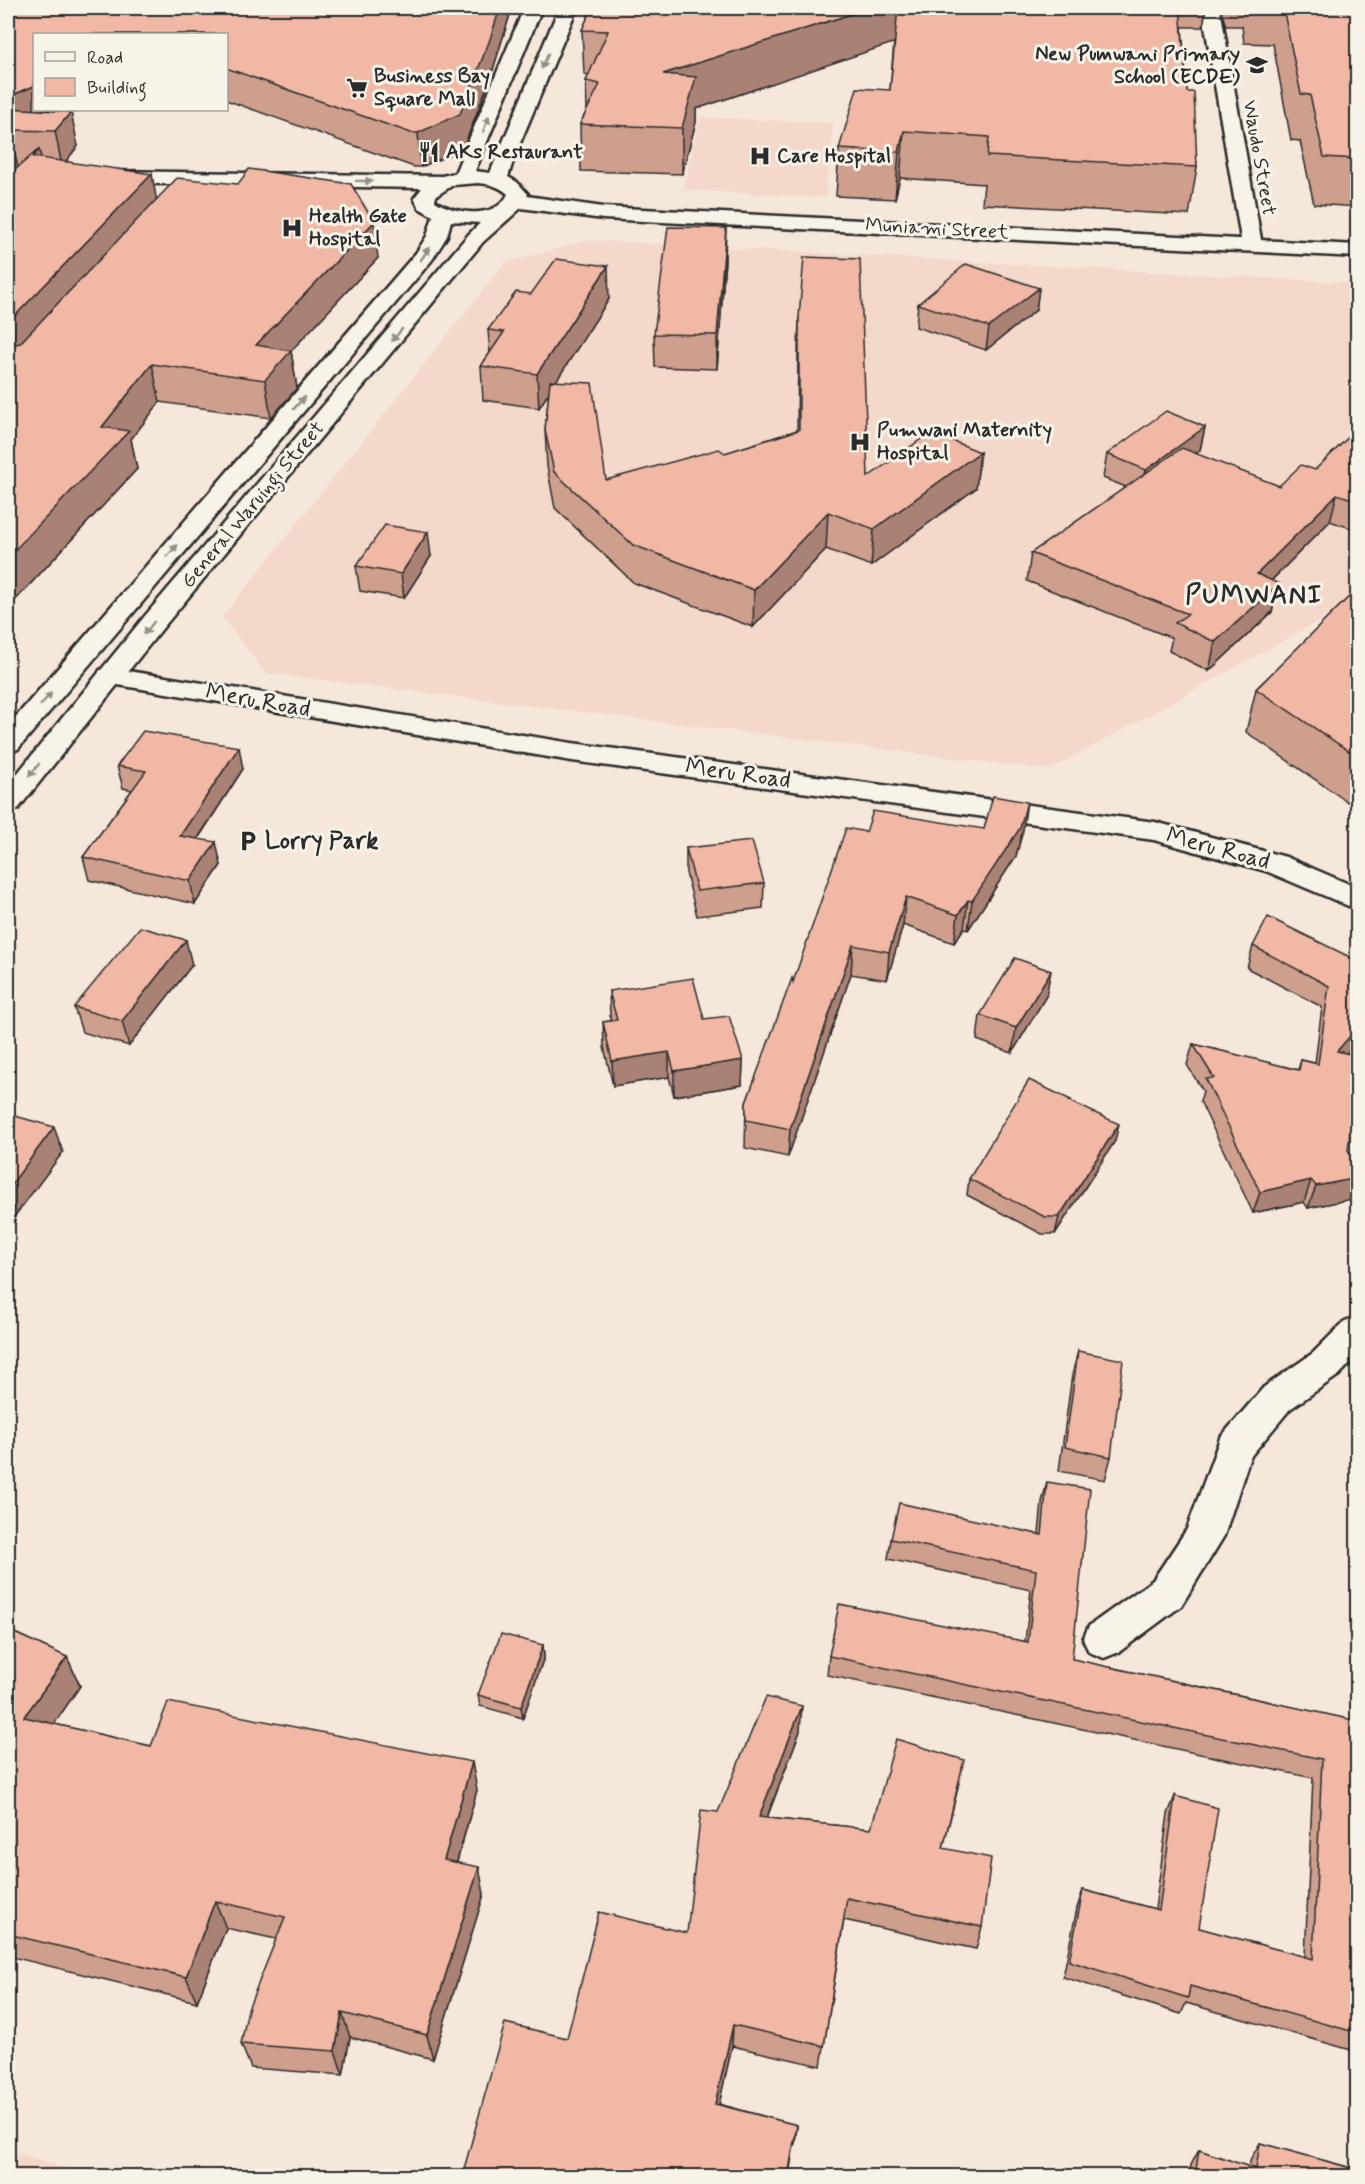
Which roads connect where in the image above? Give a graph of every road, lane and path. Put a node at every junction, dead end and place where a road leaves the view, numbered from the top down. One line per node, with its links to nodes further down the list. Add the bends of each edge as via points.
1 (534, 8): 5 (main road, one-way to 1)
2 (568, 8): 7 (main road, one-way to 7)
3 (1211, 8): 12 (main road, Waudo Street)
4 (89, 176): 6 (main road)
5 (463, 178): 7 (main road); 8 (main road)
6 (200, 180): 8 (main road, one-way to 8); 9 (main road); 10 (main road, Muniami Street)
7 (497, 180): 11 (main road, via 518,194)
8 (441, 182): 10 (main road, General Waruingi Street)
9 (185, 197)
10 (417, 205): 11 (main road, Muniami Street, via 472,218); 15 (main road, General Waruingi Street, one-way to 10, via 425,256 437,236)
11 (510, 206): 12 (main road, Muniami Street); 14 (main road, General Waruingi Street, one-way to 14, via 476,238)
12 (1252, 245): 13 (main road, Muniami Street)
13 (1358, 251)
14 (110, 676): 16 (main road, General Waruingi Street, one-way to 16); 17 (main road, Meru Road, via 572,752 1155,831 1276,864)
15 (8, 743)
16 (8, 803)
17 (1358, 900)
18 (1358, 1331): 19 (main road, via 1326,1364 1276,1398 1234,1449 1204,1536 1167,1593)
19 (1104, 1639)

